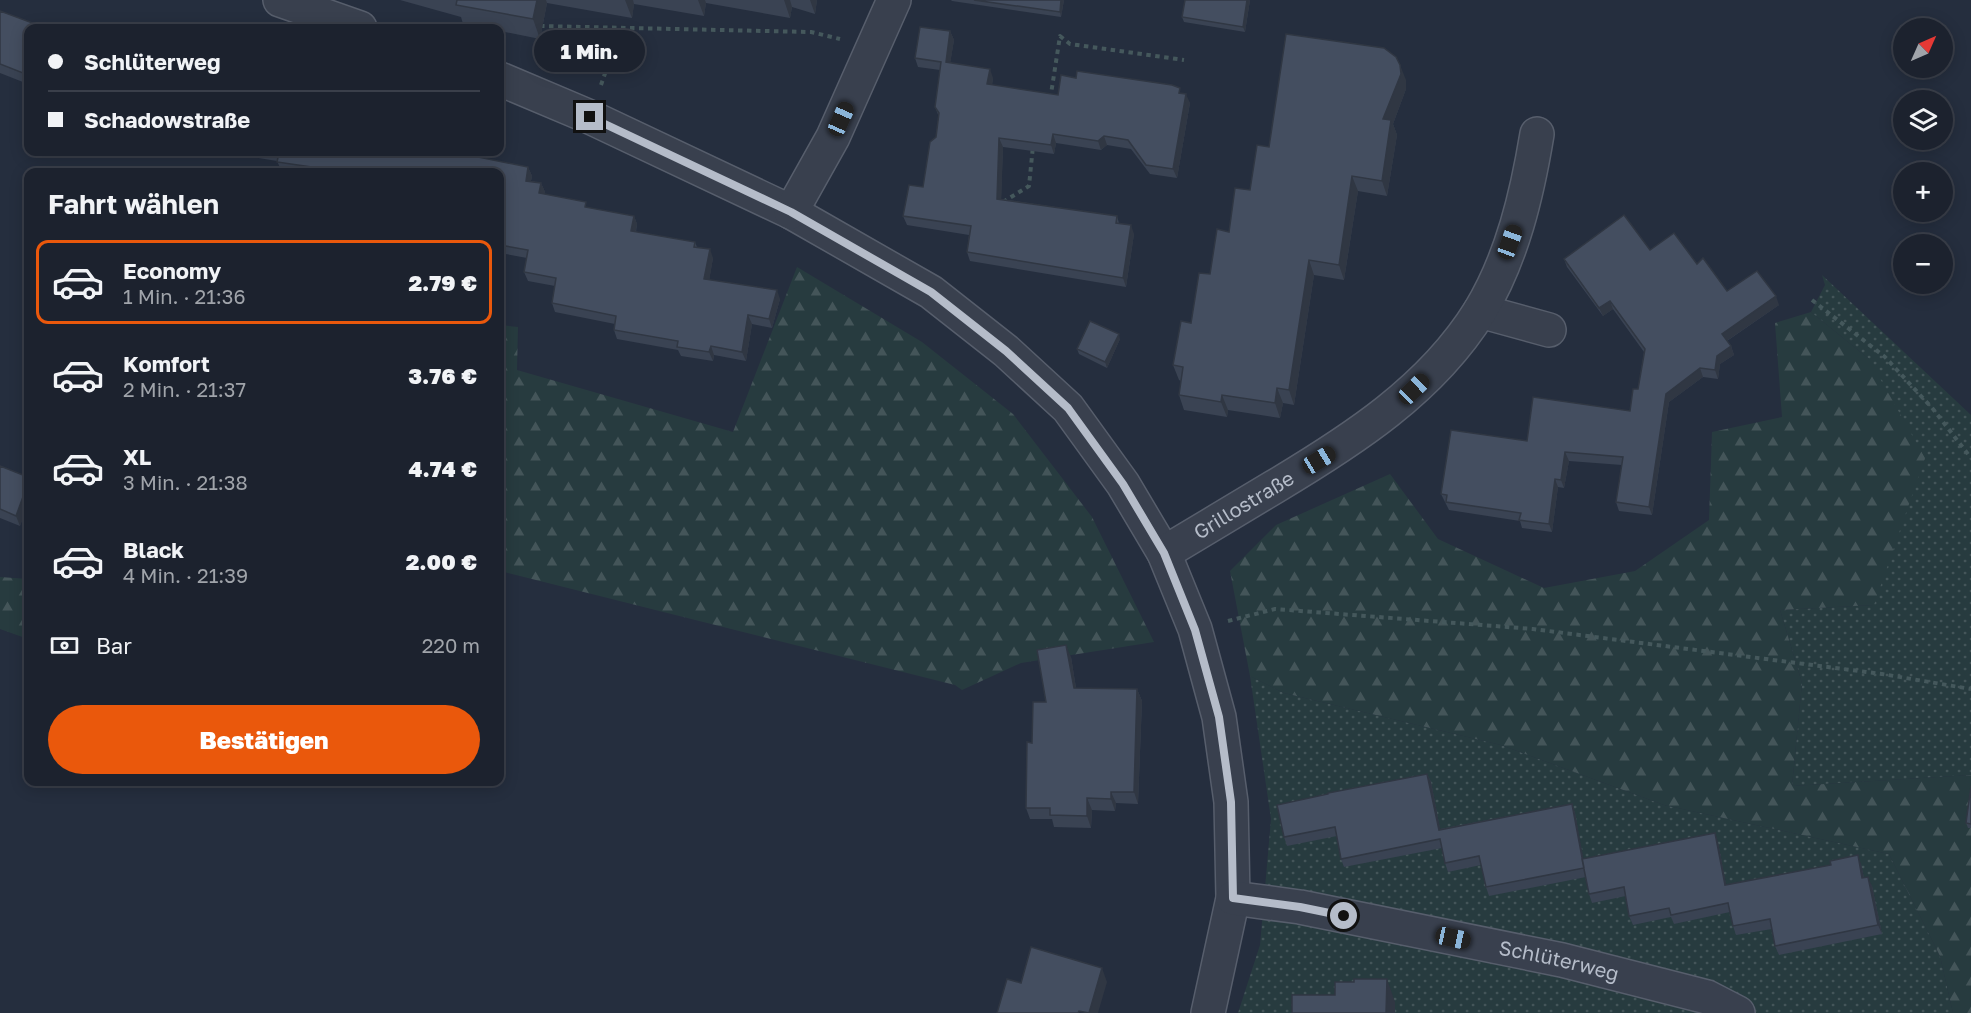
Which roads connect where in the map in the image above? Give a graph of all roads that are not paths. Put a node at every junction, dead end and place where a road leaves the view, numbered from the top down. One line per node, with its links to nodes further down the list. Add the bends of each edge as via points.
1 (280, 0): 3 (street)
2 (894, 0): 6 (street, via 833,137)
3 (349, 24)
4 (504, 81): 6 (street)
5 (1537, 134): 7 (street, Grillostraße, via 1516,227)
6 (791, 212): 9 (street, via 931,292 1006,351 1068,408 1123,484)
7 (1480, 311): 8 (street); 9 (street, Grillostraße, via 1443,361 1339,448)
8 (1549, 330)
9 (1164, 553): 10 (street, via 1195,630 1221,728 1231,802)
10 (1233, 898): 11 (street); 12 (street, Schlüterweg, via 1300,907 1562,960 1707,997)
11 (1208, 1013)
12 (1738, 1013)

